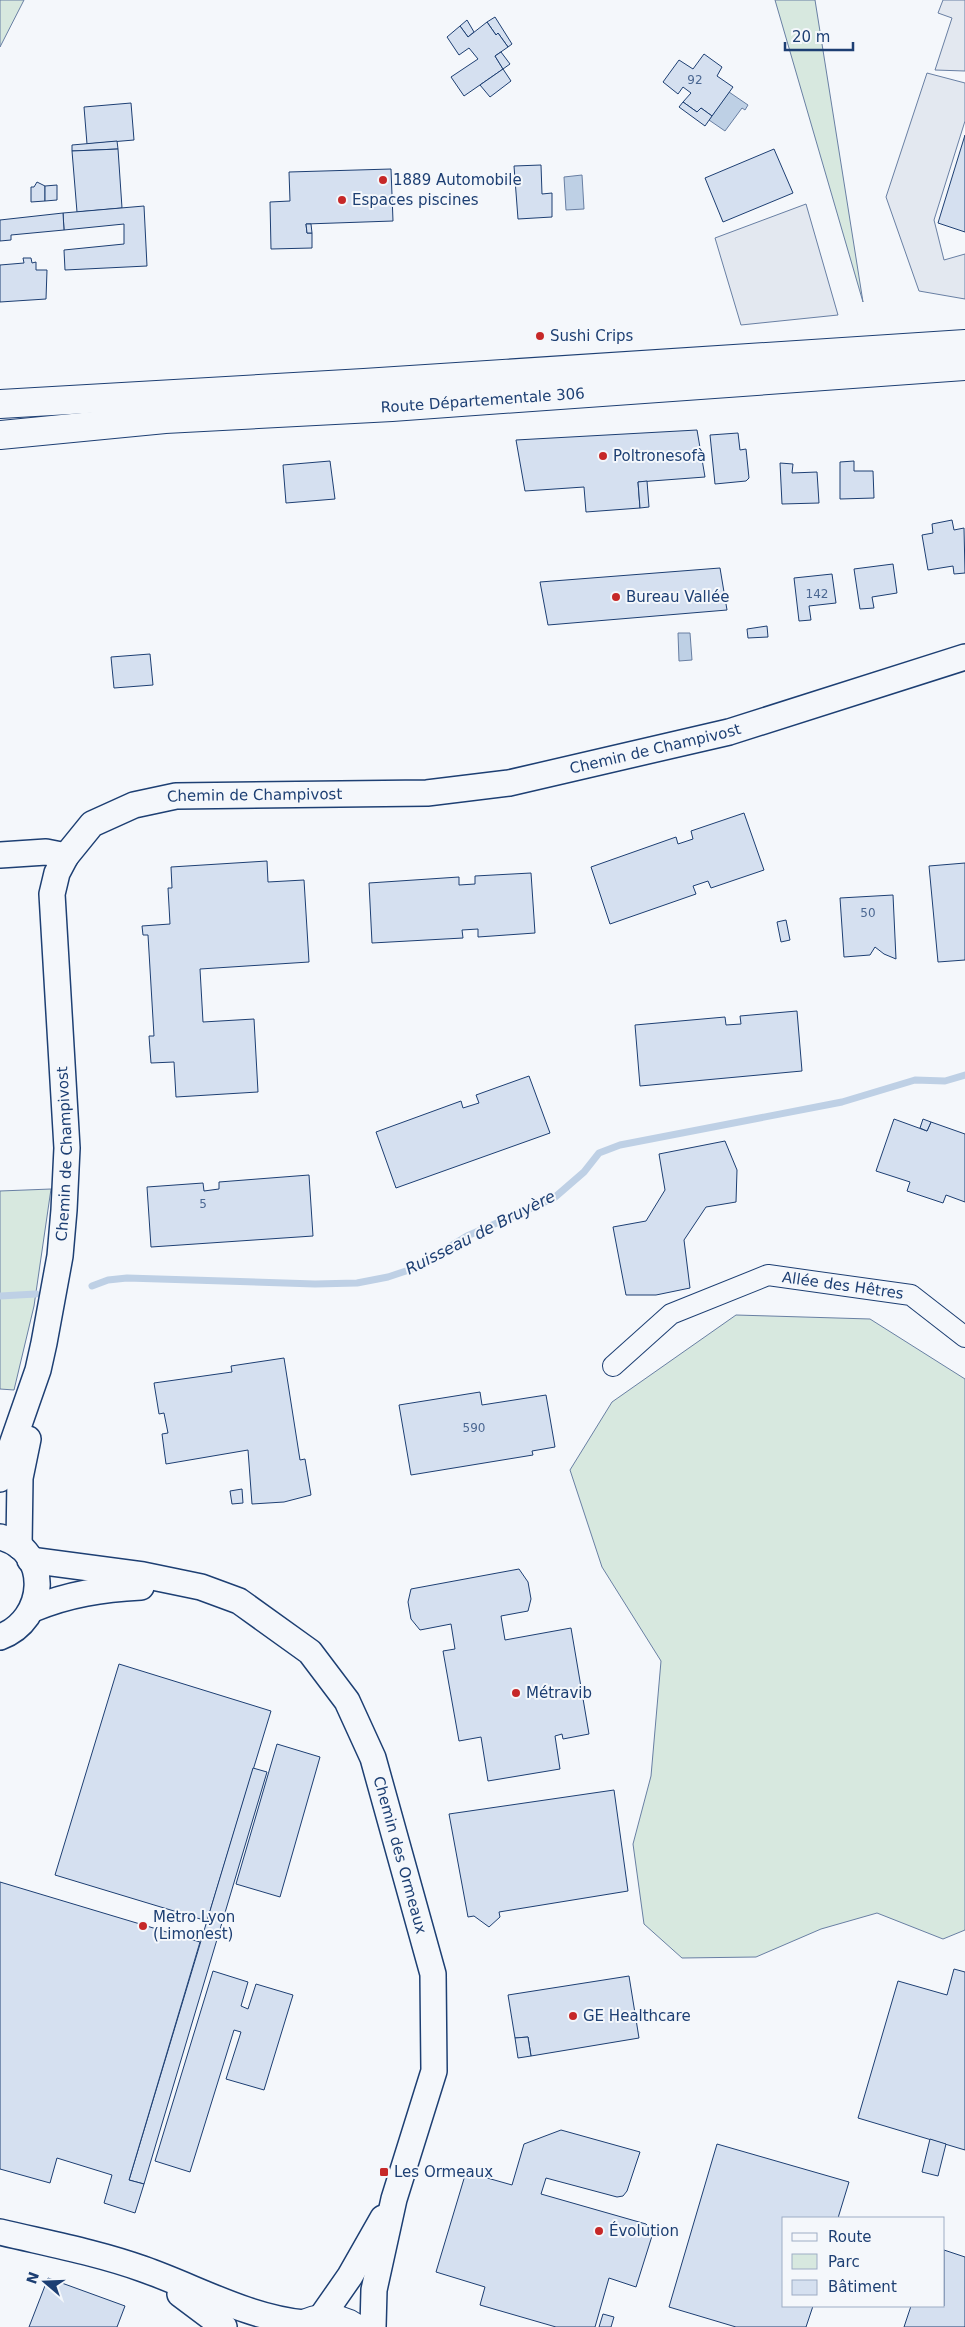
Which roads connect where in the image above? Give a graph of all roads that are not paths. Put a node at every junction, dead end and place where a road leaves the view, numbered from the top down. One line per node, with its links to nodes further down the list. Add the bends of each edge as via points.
1 (965, 344): 3 (main road, Route Départementale 306)
2 (965, 366): 4 (main road, Route Départementale 306, via 392,407 165,419)
3 (0, 404)
4 (0, 435)
5 (965, 657): 7 (street, Chemin de Champivost, via 729,732 510,783 427,793 176,796 134,805 92,824)
6 (0, 854): 7 (street, via 46,852)
7 (66, 856): 10 (street, Chemin de Champivost, via 57,873 52,894 67,1148 64,1210 60,1256)
8 (965, 1337): 9 (street, Allée des Hêtres, via 911,1295 768,1275 671,1314)
9 (613, 1366)
10 (38, 1370): 11 (street, Chemin de Champivost); 12 (street, Chemin de Champivost, via 35,1406 20,1478)
11 (0, 1479)
12 (16, 1548): 13 (street, Chemin des Ormeaux); 14 (street, Chemin de Champivost, via 37,1576 38,1593)
13 (201, 1587): 14 (street, Chemin des Ormeaux, via 110,1588 59,1598); 16 (street, Chemin des Ormeaux, via 239,1601 310,1652 347,1701 373,1758 433,1974 434,2071)
14 (33, 1609): 15 (street, via 23,1623)
15 (0, 1637)
16 (394, 2199): 19 (street, Chemin des Ormeaux, via 350,2276); 22 (street, Chemin des Ormeaux, via 374,2290)
17 (0, 2232): 18 (street)
18 (143, 2269): 19 (street, via 250,2312 276,2320); 20 (street)
19 (308, 2323): 21 (main road, via 335,2319)
20 (224, 2327)
21 (354, 2327)
22 (373, 2327)

